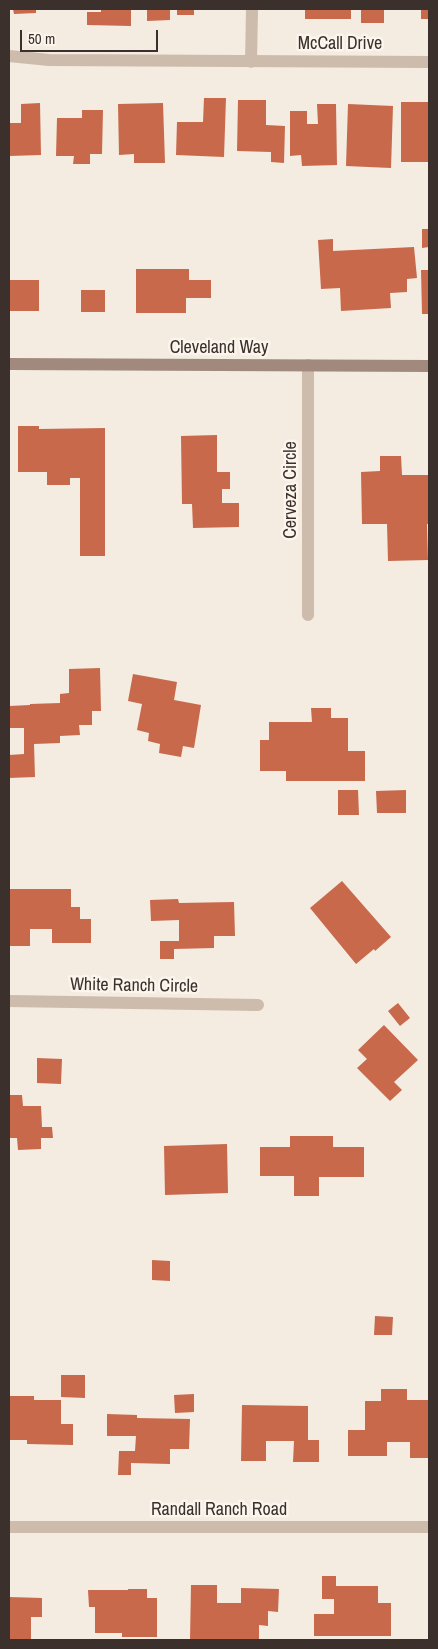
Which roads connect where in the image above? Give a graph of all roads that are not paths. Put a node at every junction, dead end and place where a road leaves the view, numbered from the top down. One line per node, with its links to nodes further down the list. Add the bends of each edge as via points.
1 (252, 9): 3 (street)
2 (9, 56): 3 (street, McCall Drive, via 49,60)
3 (251, 62): 4 (street, McCall Drive)
4 (429, 62)
5 (9, 364): 6 (street, Cleveland Way)
6 (308, 366): 7 (street, Cleveland Way); 8 (street, Cerveza Circle)
7 (429, 366)
8 (308, 615)
9 (9, 1001): 10 (street, White Ranch Circle)
10 (258, 1005)
11 (9, 1527): 12 (street, Randall Ranch Road)
12 (429, 1528)

